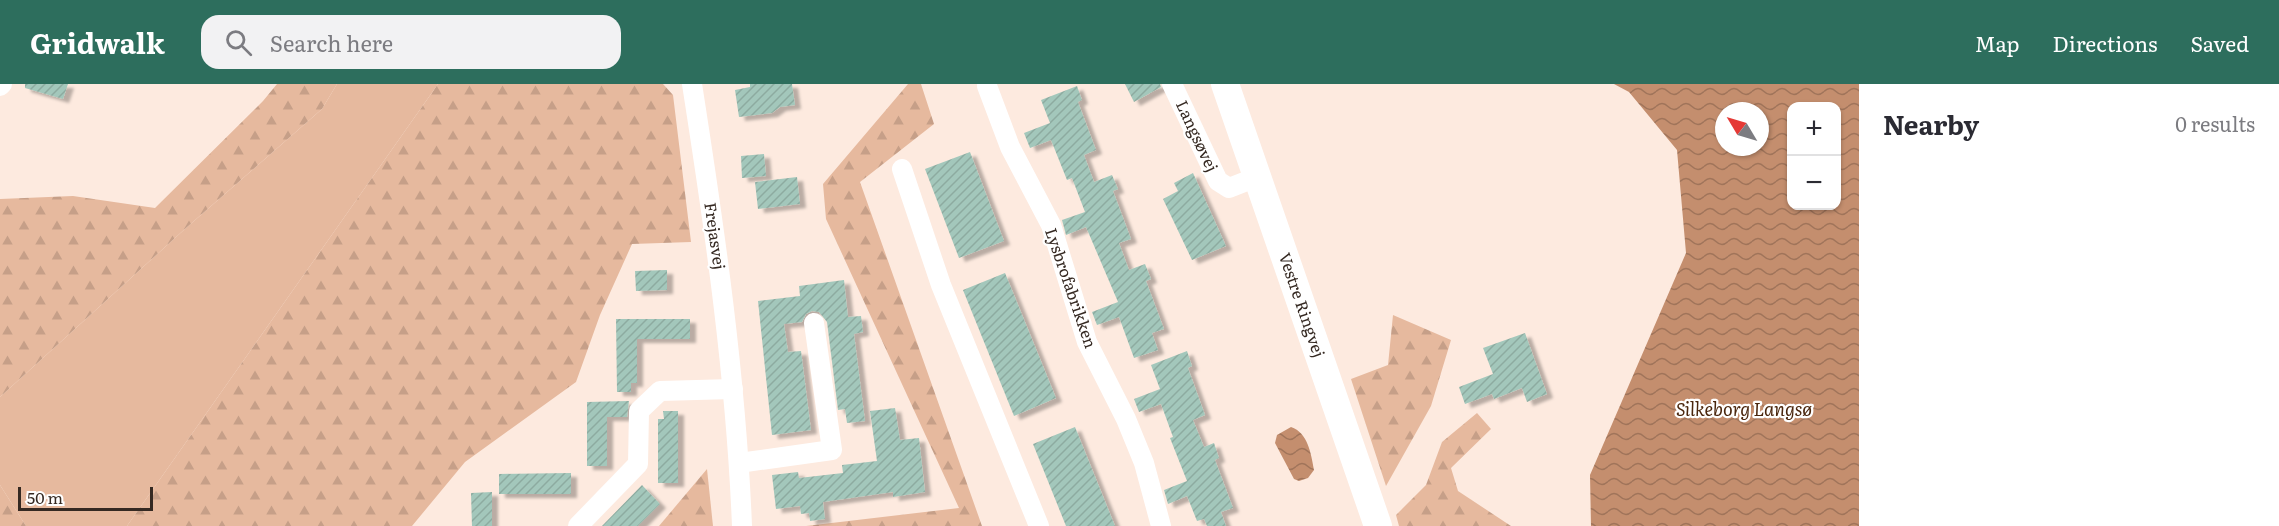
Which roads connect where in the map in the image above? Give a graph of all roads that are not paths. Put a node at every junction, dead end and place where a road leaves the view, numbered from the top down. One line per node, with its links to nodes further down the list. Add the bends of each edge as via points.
1 (692, 84): 8 (street, Frejasvej, via 720,265)
2 (1172, 84): 6 (street, Langsøvej, via 1218,182 1229,188)
3 (1225, 84): 6 (main road, Vestre Ringvej)
4 (987, 86): 13 (street, Lysbrofabrikken, via 1010,147 1051,225 1087,342 1144,463)
5 (902, 169): 12 (street, via 941,285)
6 (1257, 177): 14 (main road, Vestre Ringvej)
7 (814, 323): 9 (street, via 832,450)
8 (733, 389): 9 (street, Frejasvej); 10 (street, via 660,391 639,411 638,464)
9 (739, 464): 11 (street, Frejasvej)
10 (578, 526)
11 (742, 526)
12 (1039, 526)
13 (1161, 526)
14 (1378, 526)

